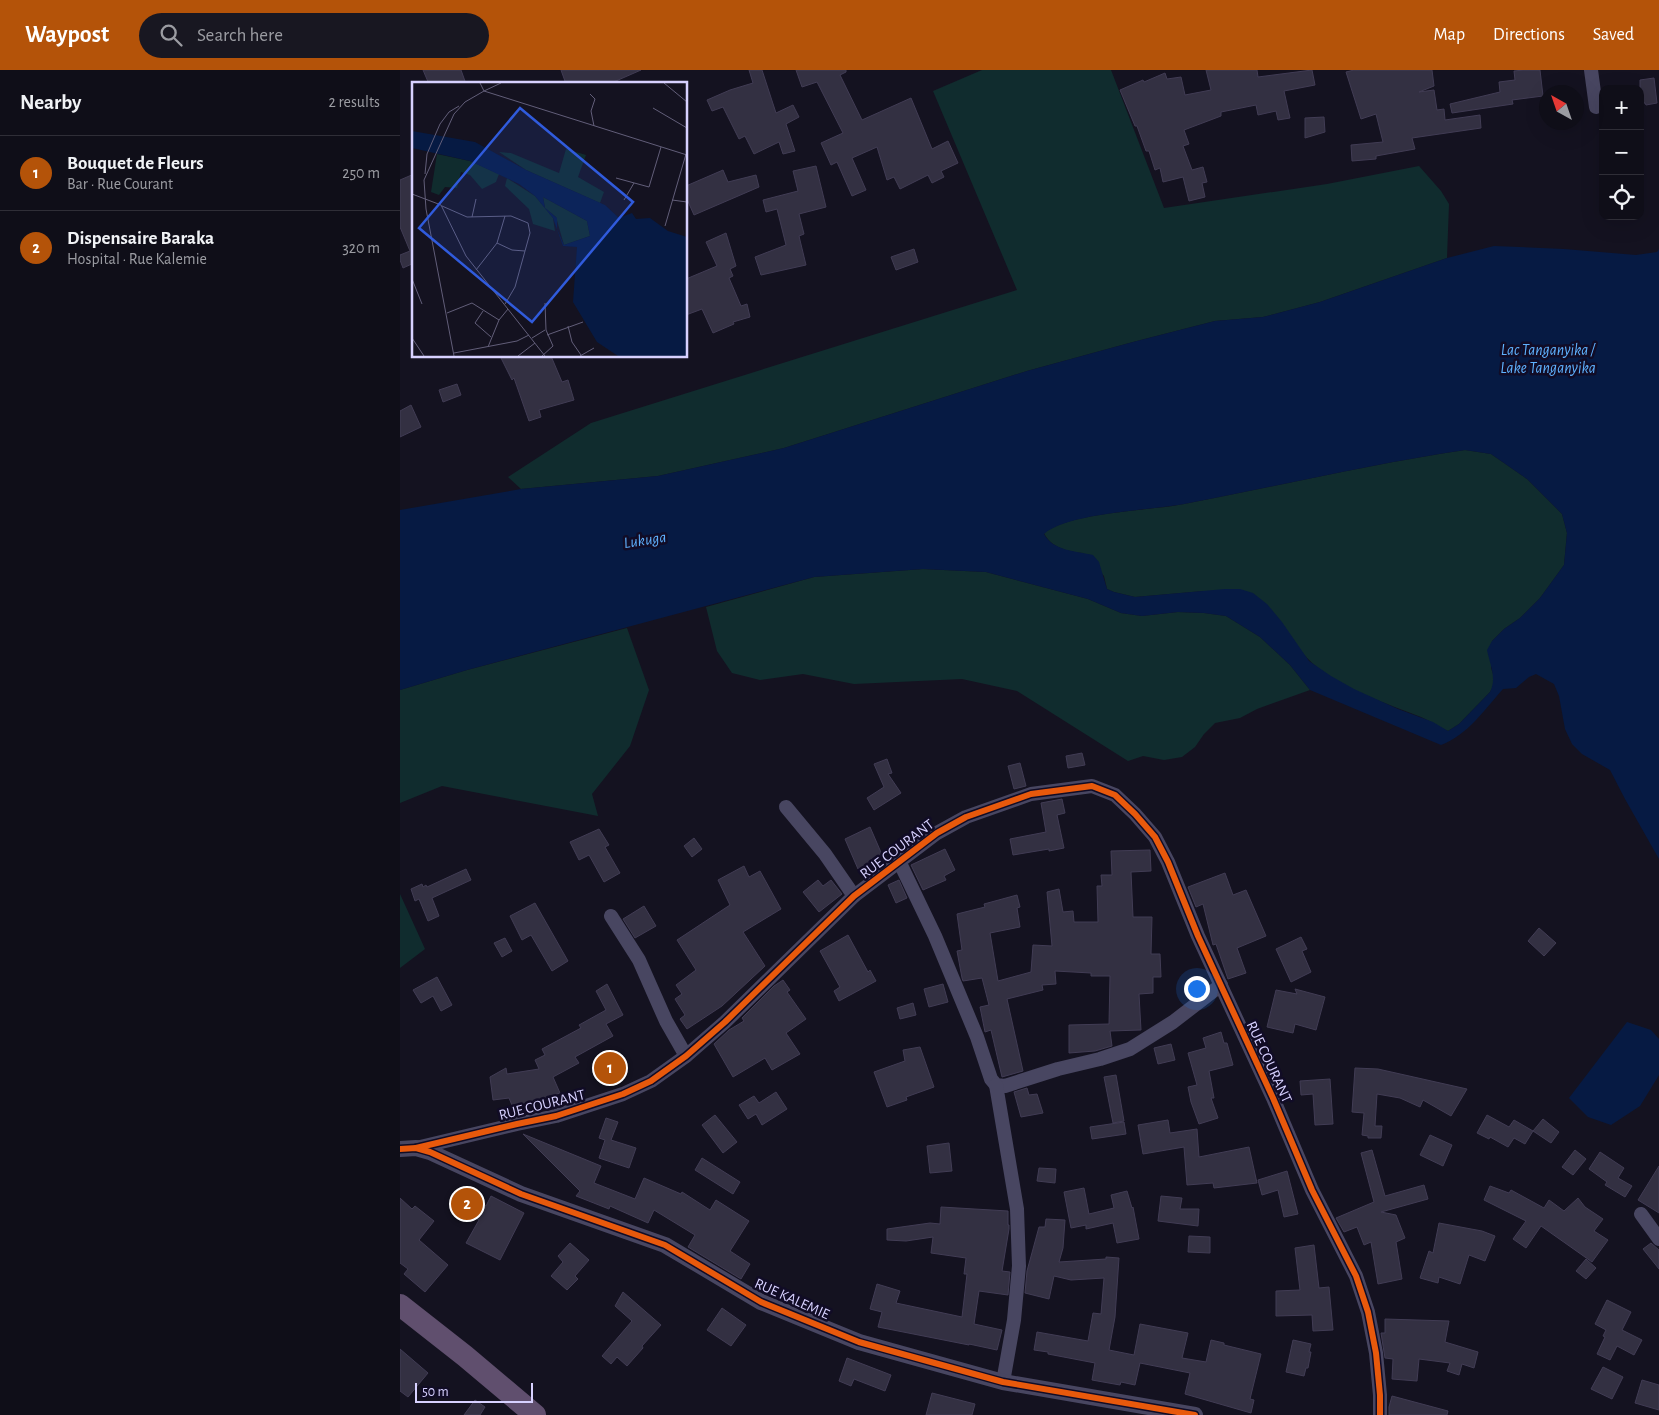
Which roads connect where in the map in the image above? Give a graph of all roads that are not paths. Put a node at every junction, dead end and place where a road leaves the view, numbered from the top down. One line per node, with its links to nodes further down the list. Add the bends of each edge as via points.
1 (1591, 70): 2 (street)
2 (1596, 108)
3 (786, 807): 5 (street)
4 (900, 861): 5 (street, RUE COURANT); 7 (street, RUE COURANT, via 937,833 966,817 1031,794 1092,786 1115,796 1155,837); 9 (street, via 935,936)
5 (854, 896): 8 (street, RUE COURANT)
6 (611, 916): 8 (street, via 639,960 666,1021)
7 (1220, 984): 9 (street, via 1174,1022 1130,1049 1005,1086); 17 (street, RUE COURANT, via 1312,1190 1356,1276 1368,1312 1374,1345)
8 (686, 1056): 10 (street, RUE COURANT, via 651,1081 594,1105)
9 (996, 1085): 14 (street, via 1017,1209 1019,1266)
10 (408, 1149): 14 (street, RUE KALEMIE, via 430,1152 521,1194 665,1245 761,1302 850,1339)
11 (1641, 1214): 12 (street)
12 (1659, 1239)
13 (400, 1305): 15 (highway)
14 (1003, 1382): 16 (street, RUE KALEMIE)
15 (535, 1415)
16 (1194, 1415)
17 (1380, 1415)

